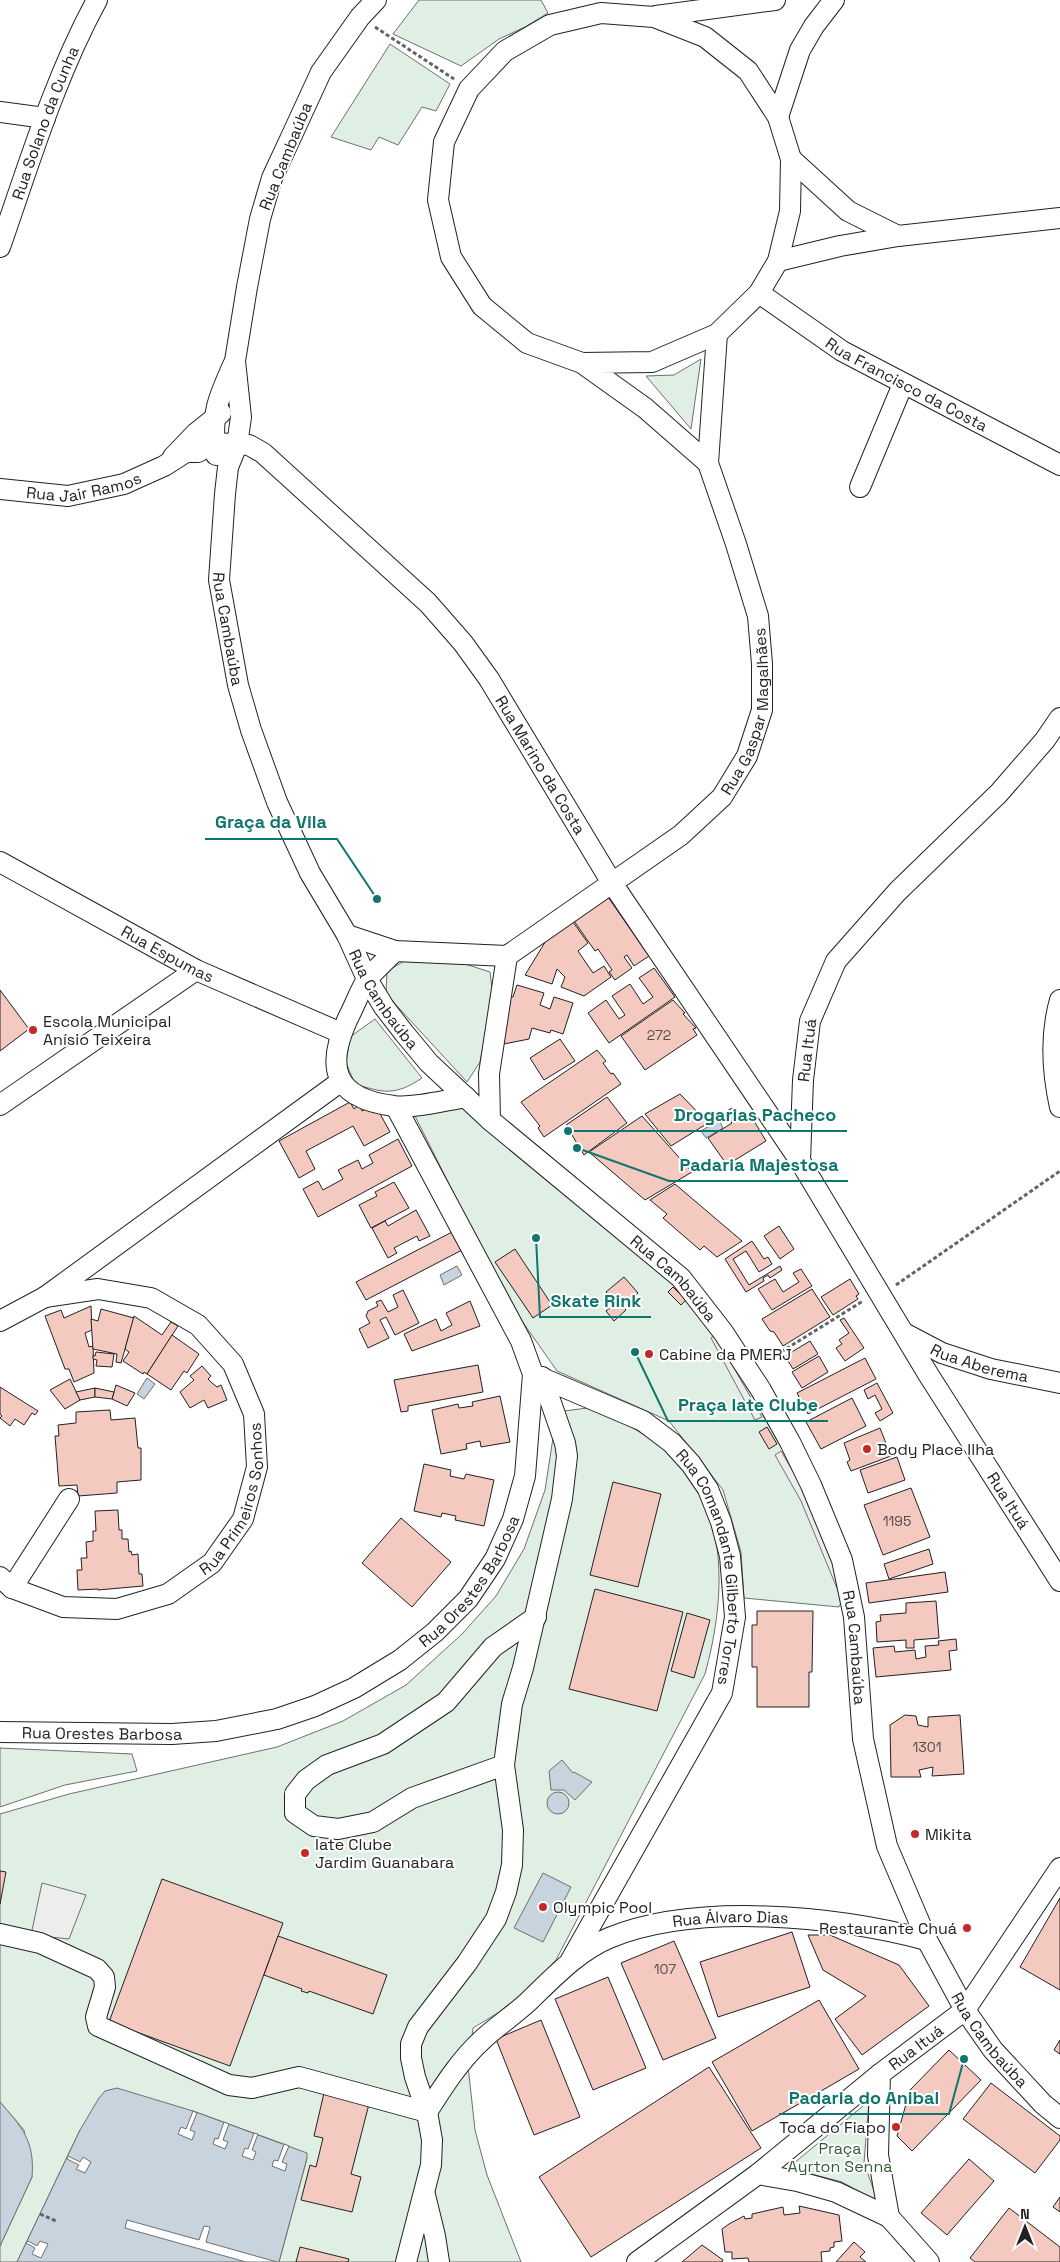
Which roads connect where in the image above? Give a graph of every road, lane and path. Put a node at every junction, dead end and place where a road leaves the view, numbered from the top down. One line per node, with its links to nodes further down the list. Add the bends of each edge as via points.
1 (97, 0): 10 (street, Rua Solano da Cunha, via 82,27)
2 (376, 0): 6 (street, Rua Cambaúba)
3 (775, 0): 5 (street)
4 (834, 0): 9 (street, via 800,50)
5 (654, 16): 7 (street, via 602,13 550,24 505,51); 9 (street, via 705,37 748,71)
6 (360, 17): 7 (path); 18 (street, Rua Cambaúba, via 321,72 272,178 260,219)
7 (469, 89): 19 (street, via 444,142 438,200 451,257 482,306 527,343)
8 (0, 112): 10 (street)
9 (778, 117): 11 (street)
10 (45, 118): 14 (street, Rua Solano da Cunha)
11 (791, 159): 13 (street, via 848,211); 15 (street, via 790,211)
12 (1060, 218): 13 (street)
13 (898, 236): 15 (street)
14 (0, 246)
15 (778, 261): 16 (street)
16 (759, 293): 17 (street); 20 (street, Rua Francisco da Costa, via 842,351)
17 (717, 334): 19 (street, via 652,362); 25 (street, Rua Gaspar Magalhães)
18 (235, 361): 21 (street, Rua Cambaúba); 22 (street, Rua Cambaúba, via 219,395)
19 (582, 363): 25 (street, via 646,408)
20 (903, 384): 26 (street, Rua Francisco da Costa); 28 (street)
21 (241, 417): 22 (street, via 222,412); 24 (street, Rua Cambaúba)
22 (213, 420): 23 (street, Rua Cambaúba); 27 (street, Rua Jair Ramos)
23 (214, 443): 24 (street, Rua Marino da Costa); 27 (street, Rua Jair Ramos, via 198,452 186,452); 30 (street, Rua Cambaúba)
24 (237, 446): 30 (street, Rua Cambaúba, via 228,467); 33 (street, Rua Marino da Costa, via 249,446 263,454 403,579 447,624 489,678)
25 (708, 464): 33 (street, Rua Gaspar Magalhães, via 758,616 762,710 747,756 722,796 680,835)
26 (1060, 465)
27 (164, 466): 29 (street, Rua Jair Ramos, via 124,484 68,496)
28 (860, 487)
29 (0, 490)
30 (225, 494): 34 (street, Rua Cambaúba, via 219,580 238,685 277,802 310,873)
31 (1060, 718): 48 (street, Rua Ituá, via 999,793 897,892 836,961 810,1021 803,1080)
32 (0, 862): 37 (street, Rua Espumas)
33 (612, 883): 36 (street, Rua Gaspar Magalhães); 48 (street, Rua Marino da Costa)
34 (347, 935): 35 (street); 38 (street, Rua Cambaúba)
35 (395, 952): 36 (street); 38 (street)
36 (507, 956): 41 (street)
37 (196, 970): 40 (street, Rua Espumas); 44 (street)
38 (367, 979): 40 (street); 43 (street, Rua Cambaúba, via 384,1007 429,1063)
39 (1060, 1000): 46 (street, via 1054,1021 1054,1077)
40 (341, 1033): 42 (street, via 335,1063)
41 (489, 1074): 43 (street); 47 (street)
42 (340, 1082): 45 (street, via 371,1102); 51 (street, Rua Primeiros Sonhos)
43 (466, 1097): 45 (street); 47 (street, Rua Cambaúba)
44 (0, 1105)
45 (396, 1107): 55 (street, Rua Orestes Barbosa)
46 (1060, 1107)
47 (490, 1120): 65 (street, Rua Cambaúba, via 681,1278 724,1332 790,1442 842,1560 854,1617 864,1739 887,1846)
48 (800, 1161): 50 (street, Rua Ituá)
49 (1060, 1172): 50 (path)
50 (880, 1293): 53 (street, Rua Ituá); 54 (path)
51 (45, 1298): 52 (street, Rua Primeiros Sonhos); 59 (street, Rua Primeiros Sonhos, via 98,1289 151,1298 198,1325 233,1364 247,1397 254,1414 257,1467 243,1519 212,1563 168,1594 117,1609 63,1607)
52 (0, 1321)
53 (904, 1333): 56 (street, Rua Aberema, via 942,1353 991,1369); 58 (street, Rua Ituá)
54 (781, 1352)
55 (538, 1375): 60 (street, via 567,1456 562,1499); 61 (street, Rua Orestes Barbosa, via 525,1476 513,1519 494,1559 468,1599 436,1632 400,1660 354,1688 315,1706 277,1719 216,1732); 66 (street, Rua Comandante Gilberto Torres, via 643,1421 672,1443 691,1464 708,1489 721,1522 730,1556 735,1617 722,1693)
56 (1060, 1383)
57 (69, 1499): 59 (street)
58 (1060, 1581)
59 (6, 1582)
60 (536, 1617): 62 (street, via 512,1704); 62 (street, via 493,1647 446,1702 383,1744 327,1765 306,1780 295,1794 295,1813 314,1826 338,1829 372,1822 412,1798)
61 (0, 1732)
62 (504, 1765): 69 (street, via 513,1830 512,1864 506,1892 496,1919 468,1963 418,2027 411,2044 415,2077)
63 (1060, 1868): 67 (street, Rua Ituá)
64 (0, 1934): 69 (street, via 40,1943 97,1969 104,1977 105,1987 96,2017 98,2026 229,2085 252,2088 299,2077)
65 (927, 1940): 66 (street, Rua Álvaro Dias, via 890,1930 803,1918 726,1917 649,1924 607,1939); 67 (street, Rua Cambaúba)
66 (569, 1963): 69 (street, Rua Álvaro Dias, via 518,2011 481,2040)
67 (965, 2010): 68 (street, Rua Ituá); 70 (street, Rua Cambaúba, via 993,2050)
68 (880, 2074): 71 (street, Rua Ituá); 74 (street, via 878,2155)
69 (427, 2112): 72 (street, via 432,2140)
70 (1060, 2118)
71 (758, 2174): 74 (street, via 836,2192); 78 (street, Rua Ituá)
72 (425, 2193): 76 (street); 77 (street)
73 (40, 2214): 75 (path)
74 (890, 2217): 79 (street)
75 (56, 2222)
76 (406, 2262)
77 (439, 2262)
78 (636, 2262)
79 (929, 2262)

